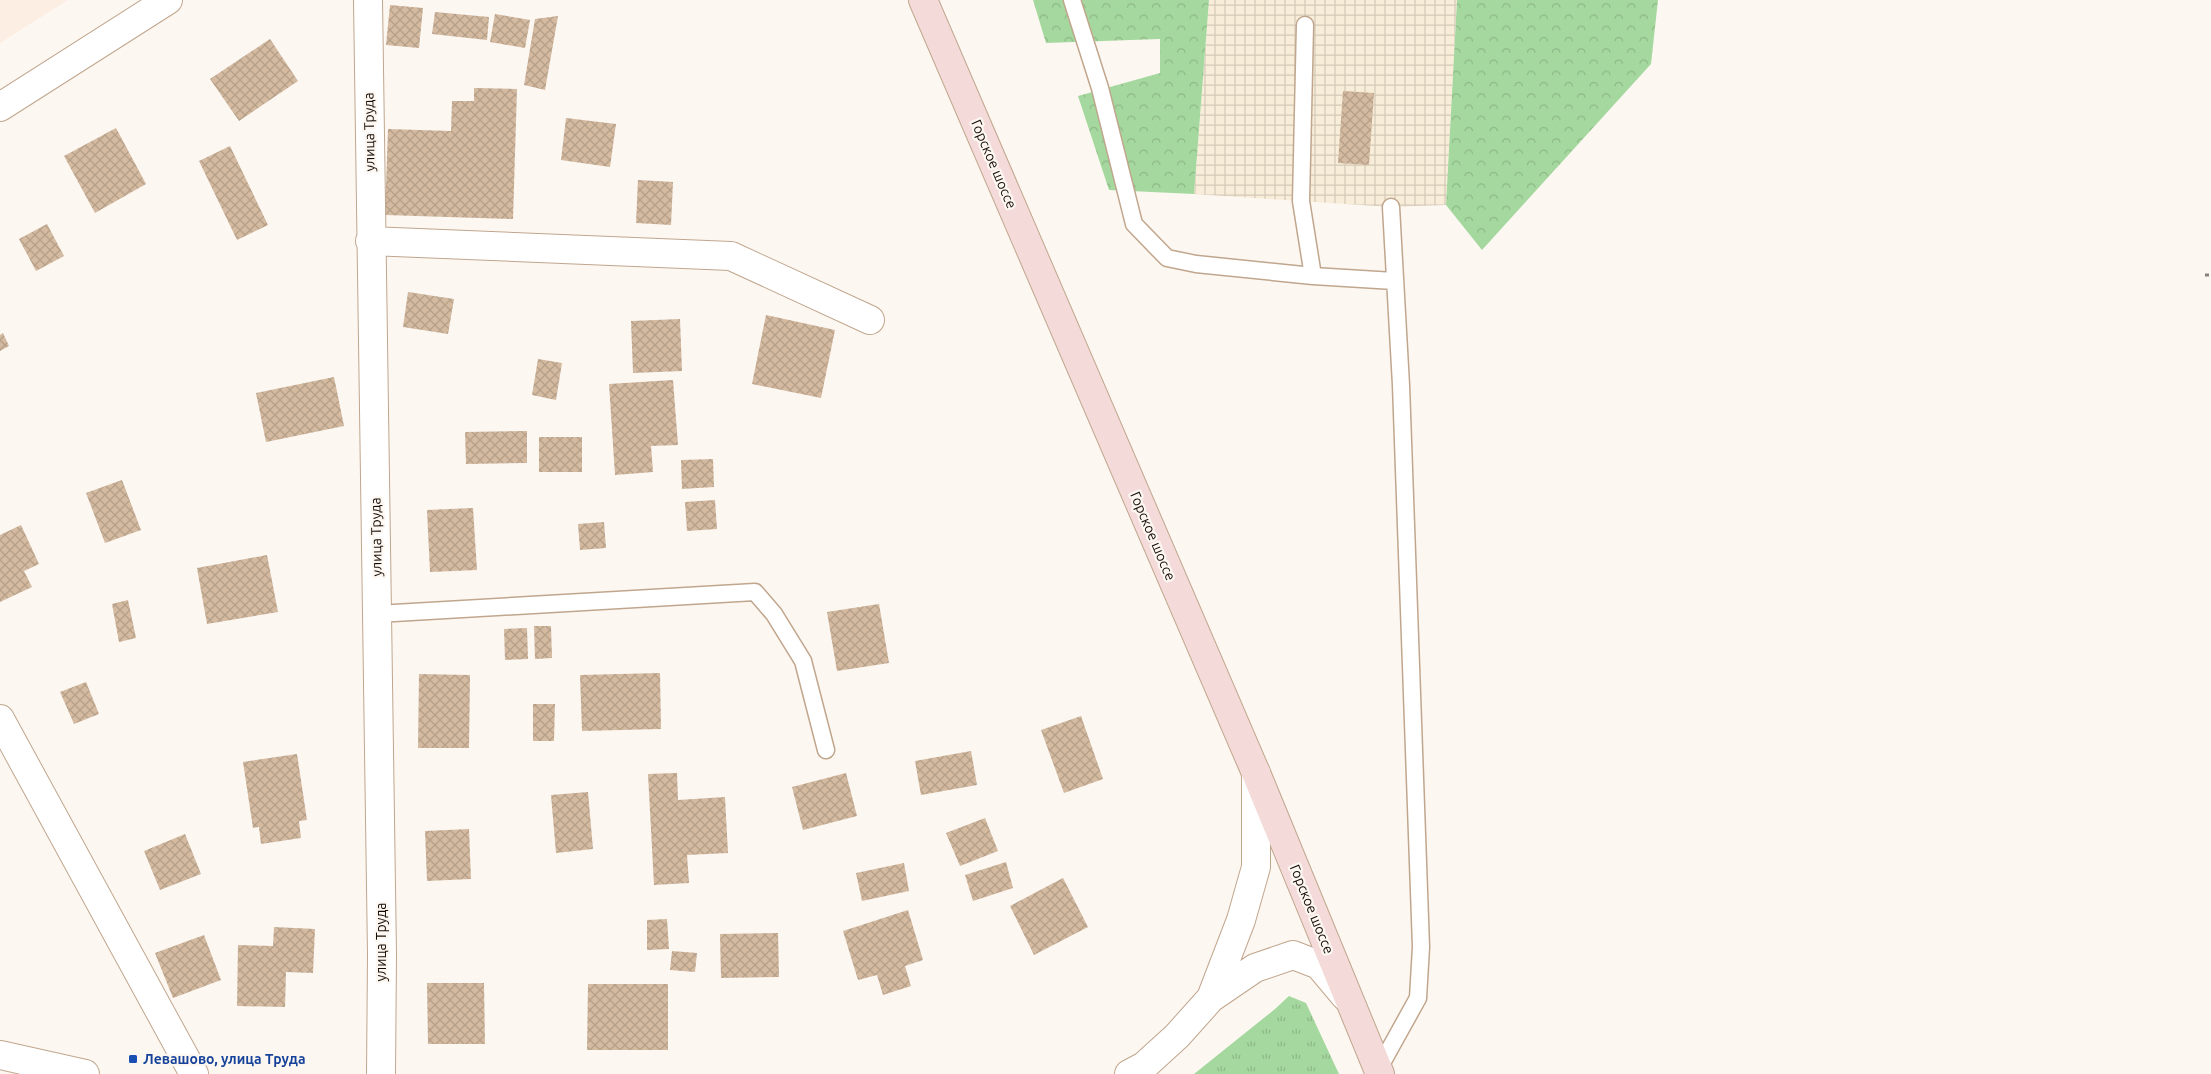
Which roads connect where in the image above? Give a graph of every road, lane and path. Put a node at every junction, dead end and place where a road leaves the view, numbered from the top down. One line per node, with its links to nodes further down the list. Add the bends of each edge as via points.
1 (168, 0): 6 (street)
2 (368, 0): 8 (street, улица Труда)
3 (923, 0): 17 (main road, Горское шоссе)
4 (1072, 0): 11 (lane, via 1100,88 1134,224 1167,258)
5 (1305, 25): 11 (lane, via 1301,201)
6 (0, 107)
7 (1391, 207): 12 (lane)
8 (370, 241): 13 (street, via 731,256); 14 (street, улица Труда)
9 (2205, 275): 10 (path)
10 (2211, 275)
11 (1313, 276): 12 (lane)
12 (1394, 281): 21 (lane, via 1401,385 1421,947 1418,998)
13 (870, 320)
14 (377, 614): 16 (lane, via 755,592 774,614 802,661); 24 (street, улица Труда)
15 (0, 718): 23 (street)
16 (826, 750)
17 (1256, 774): 18 (street, via 1256,867); 19 (main road, Горское шоссе)
18 (1211, 998): 19 (street, via 1255,968 1293,955 1319,965); 25 (street, via 1177,1036 1144,1066)
19 (1351, 1003): 21 (main road, Горское шоссе)
20 (0, 1055): 22 (street)
21 (1379, 1072)
22 (85, 1074)
23 (194, 1074)
24 (381, 1074)
25 (1129, 1074)

